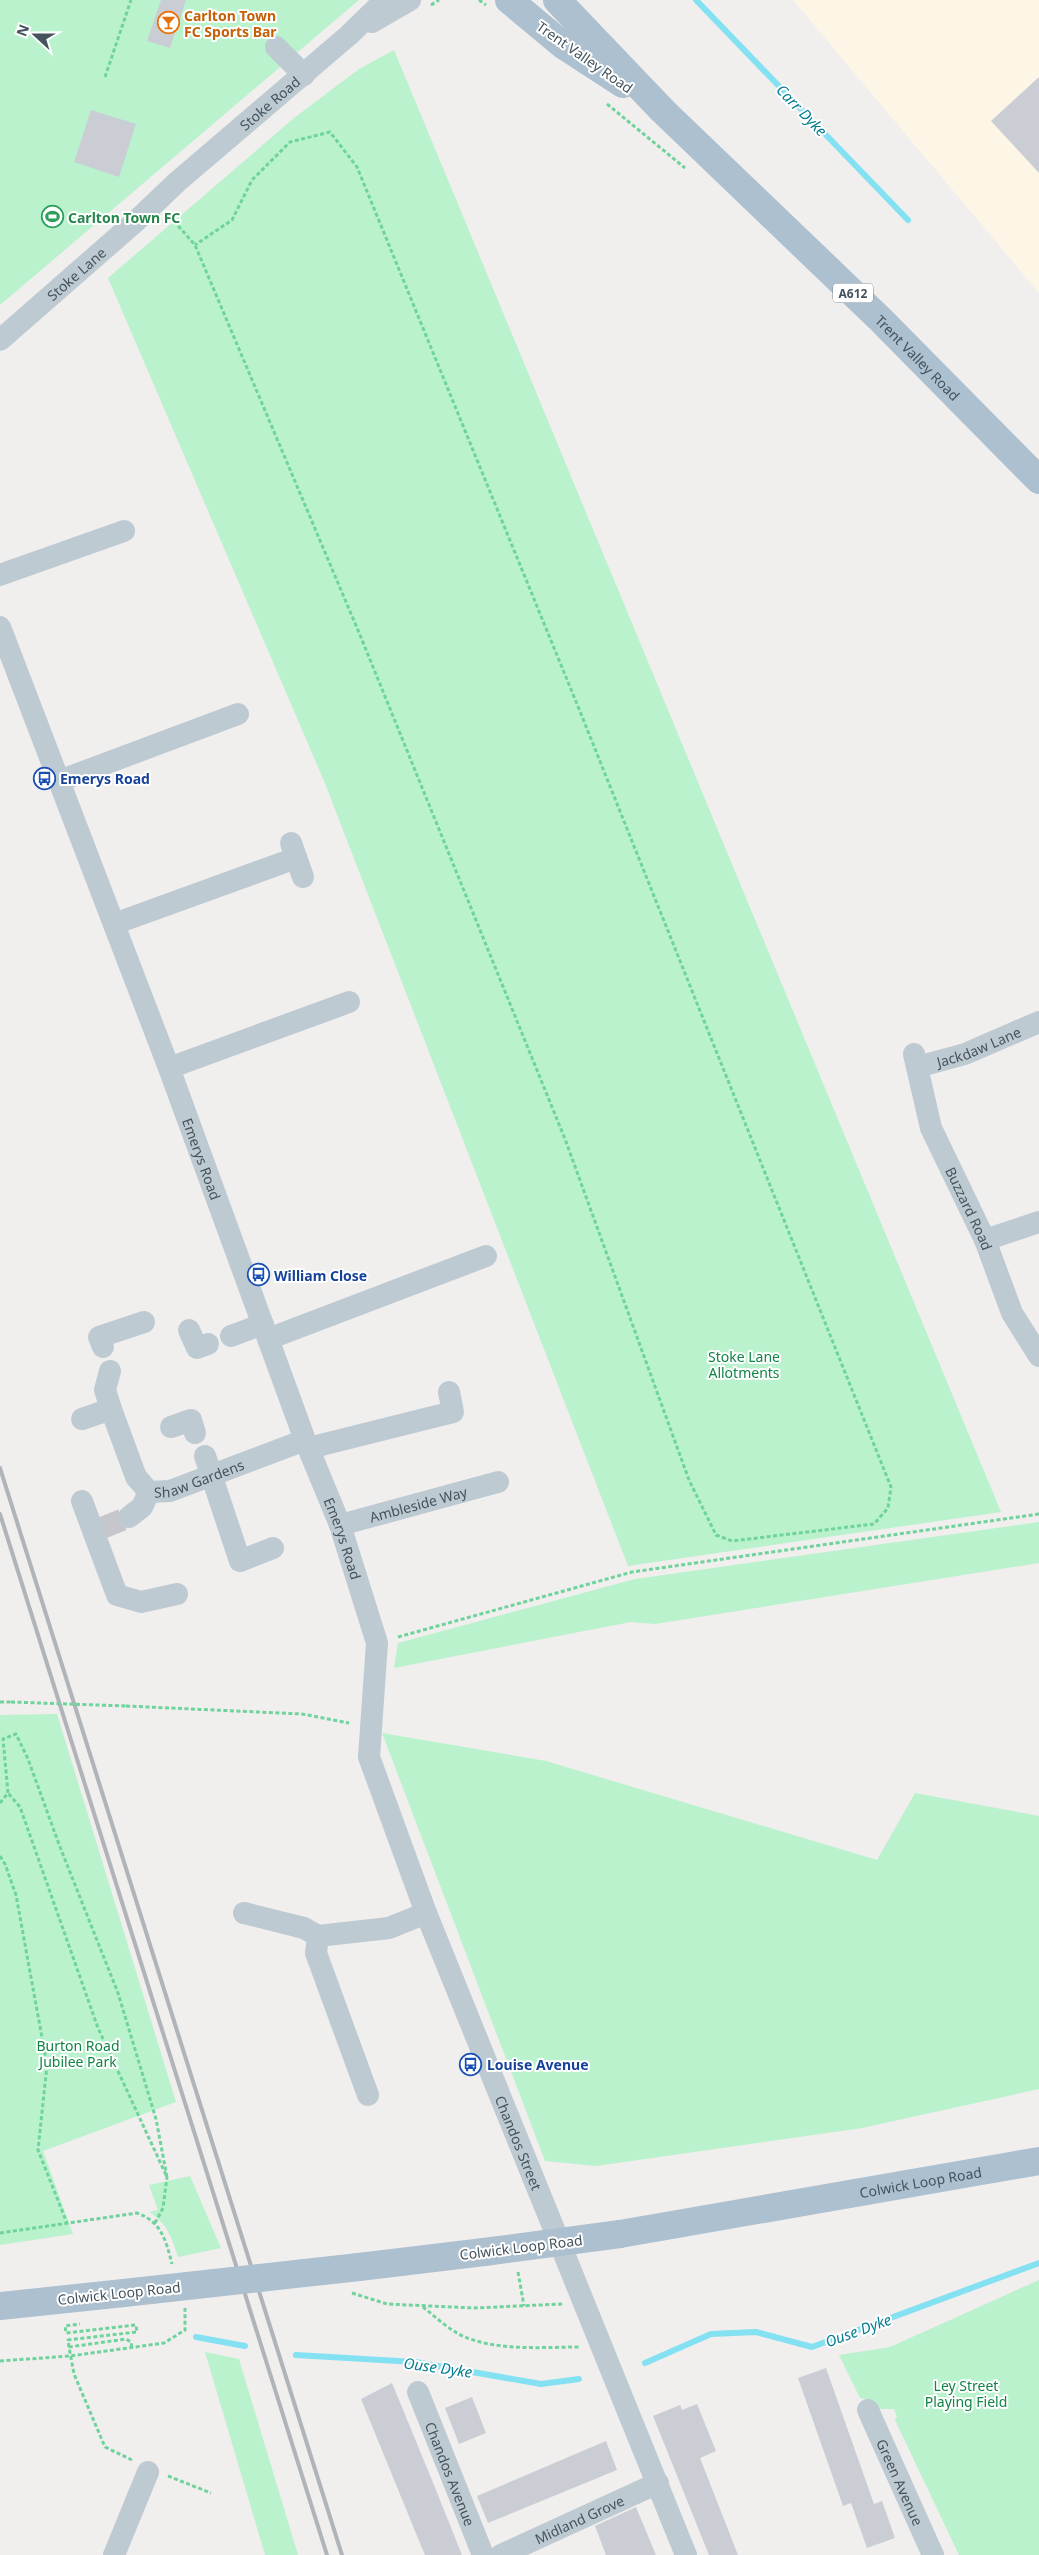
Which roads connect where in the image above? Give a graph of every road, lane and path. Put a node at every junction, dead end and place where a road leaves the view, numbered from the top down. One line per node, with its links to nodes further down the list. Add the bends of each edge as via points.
1 (131, 0): 10 (path)
2 (385, 0): 7 (street, Stoke Road)
3 (410, 0): 7 (street)
4 (479, 0): 6 (path)
5 (557, 0): 12 (main road, Trent Valley Road / A612)
6 (500, 5): 12 (main road, Trent Valley Road / A612)
7 (350, 35): 9 (street, Stoke Road)
8 (276, 47): 9 (street)
9 (304, 75): 14 (street, Stoke Road)
10 (106, 77)
11 (602, 100): 13 (path)
12 (664, 111): 17 (main road, Trent Valley Road / A612, via 881,320)
13 (692, 174)
14 (149, 209): 15 (path, via 173,220); 16 (street, Stoke Lane)
15 (195, 245): 15 (path, via 360,635 565,1139 689,1480 709,1523 716,1535 732,1541 874,1524 888,1508 891,1487 358,167 330,132 290,142 252,180 232,220)
16 (0, 340)
17 (1039, 480)
18 (124, 531): 19 (street)
19 (0, 575)
20 (0, 627): 22 (street, Emerys Road)
21 (238, 714): 22 (street)
22 (59, 781): 24 (street, Emerys Road)
23 (296, 859): 24 (street)
24 (114, 924): 28 (street, Emerys Road)
25 (349, 1002): 28 (street)
26 (1039, 1022): 27 (street, Jackdaw Lane, via 965,1054)
27 (915, 1060): 30 (street, Buzzard Road, via 931,1128)
28 (169, 1068): 34 (street, Emerys Road)
29 (1039, 1222): 30 (street)
30 (985, 1240): 38 (street, Buzzard Road, via 1012,1314)
31 (486, 1256): 34 (street)
32 (144, 1322): 37 (street, via 99,1337)
33 (188, 1330): 36 (street, via 197,1348)
34 (265, 1331): 35 (street); 43 (street, Emerys Road)
35 (231, 1336)
36 (208, 1344)
37 (103, 1348)
38 (1039, 1356)
39 (449, 1392): 43 (street, Shaw Gardens, via 453,1412)
40 (82, 1419): 46 (street, Shaw Gardens, via 109,1390 136,1477)
41 (172, 1427): 42 (street, via 191,1420)
42 (195, 1433)
43 (307, 1444): 44 (street, Shaw Gardens); 50 (street, Emerys Road)
44 (208, 1466): 46 (street, Shaw Gardens, via 170,1491); 51 (street, via 240,1560)
45 (498, 1482): 50 (street, Ambleside Way)
46 (149, 1492): 49 (street, via 142,1507)
47 (82, 1500): 52 (street, via 98,1530 117,1595 141,1602)
48 (1039, 1514): 53 (path, via 632,1572)
49 (129, 1517)
50 (340, 1525): 53 (street, Emerys Road)
51 (273, 1548)
52 (177, 1594)
53 (376, 1643): 54 (street, Emerys Road)
54 (371, 1696): 56 (street, Chandos Street)
55 (0, 1702): 56 (path, bridge, via 302,1714)
56 (370, 1727): 61 (street, Chandos Street, via 369,1757)
57 (8, 1793): 58 (path); 65 (path, via 20,1807 98,2028); 65 (path, via 3,1739 16,1734 118,1993 156,2119)
58 (0, 1803)
59 (0, 1856): 67 (path, via 16,1895 47,2065 38,2150)
60 (244, 1913): 62 (street, via 304,1928)
61 (426, 1913): 62 (street, via 389,1928); 70 (street, Chandos Street)
62 (318, 1936): 63 (street, via 316,1953)
63 (368, 2095)
64 (1039, 2161): 72 (main road, Colwick Loop Road, bridge, via 620,2234 359,2267)
65 (167, 2177): 66 (path, via 163,2208)
66 (155, 2222)
67 (66, 2223)
68 (518, 2273): 73 (path)
69 (346, 2291): 71 (path, via 387,2304)
70 (585, 2303): 73 (path); 77 (street, Chandos Street)
71 (421, 2305): 73 (path); 77 (path, via 448,2328 469,2339 492,2344)
72 (0, 2306)
73 (524, 2306)
74 (84, 2324): 75 (path, via 65,2326 66,2333 136,2325 137,2332 68,2340)
75 (69, 2347): 76 (path, via 126,2339); 80 (path, via 74,2374 105,2447)
76 (132, 2348)
77 (603, 2348): 81 (street, Chandos Street)
78 (418, 2392): 84 (street, Chandos Avenue)
79 (868, 2410): 87 (street, Green Avenue)
80 (149, 2470): 82 (path); 83 (street)
81 (658, 2483): 85 (street, Midland Grove); 86 (street, Chandos Street)
82 (211, 2493)
83 (114, 2555)
84 (483, 2555)
85 (501, 2555)
86 (686, 2555)
87 (933, 2555)

